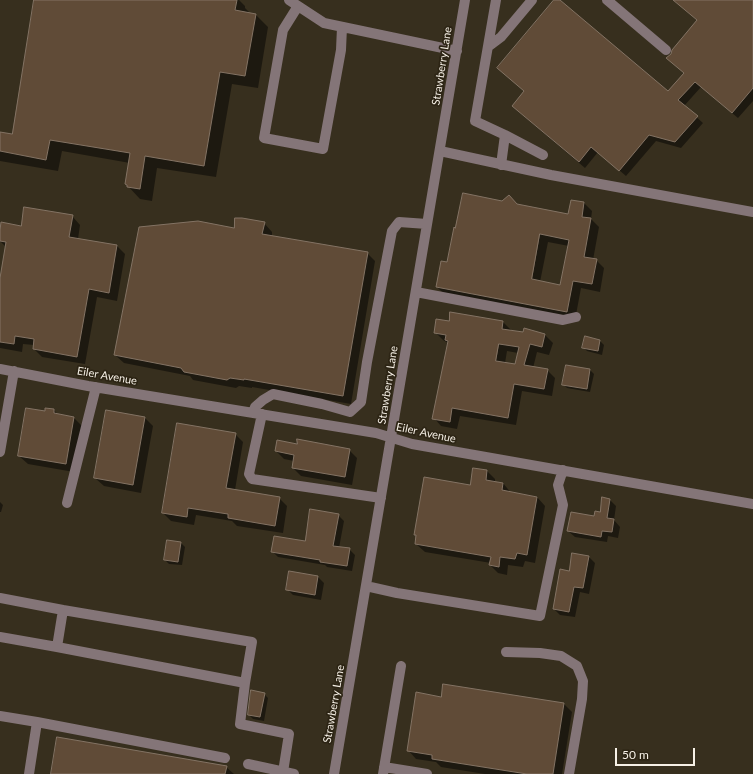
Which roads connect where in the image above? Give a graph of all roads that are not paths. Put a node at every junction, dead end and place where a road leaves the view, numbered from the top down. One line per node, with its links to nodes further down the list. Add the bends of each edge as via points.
1 (289, 0): 6 (street)
2 (465, 0): 10 (street, Strawberry Lane)
3 (496, 0): 8 (street)
4 (532, 0): 8 (street, via 501,37)
5 (607, 0): 9 (street)
6 (298, 6): 7 (street, via 324,23); 7 (street, via 284,30 264,138 323,149 341,50)
7 (342, 27): 10 (street)
8 (489, 46): 11 (street, via 475,121)
9 (666, 50)
10 (457, 51): 12 (street, Strawberry Lane)
11 (505, 135): 13 (street); 14 (street)
12 (440, 151): 14 (street); 16 (street, Strawberry Lane)
13 (543, 155)
14 (502, 165): 15 (street)
15 (753, 212)
16 (427, 224): 17 (street, Strawberry Lane); 23 (street, via 399,222 392,231 361,402 350,412 273,394 255,407)
17 (416, 292): 18 (street, via 563,320); 25 (street, Strawberry Lane)
18 (576, 318)
19 (0, 369): 20 (street, Eiler Avenue)
20 (14, 371): 21 (street, Eiler Avenue); 22 (street)
21 (96, 387): 23 (street, Eiler Avenue); 29 (street)
22 (4, 401): 24 (street)
23 (257, 414): 25 (street, Eiler Avenue, via 376,433); 28 (street, via 249,474 252,479)
24 (2, 430): 26 (street)
25 (392, 438): 27 (street, Eiler Avenue, via 412,444); 28 (street, Strawberry Lane)
26 (0, 452)
27 (563, 470): 30 (street, Eiler Avenue); 31 (street, via 558,486 563,505 540,616)
28 (381, 498): 31 (street, Strawberry Lane)
29 (67, 504)
30 (753, 504)
31 (366, 586): 47 (street, Strawberry Lane)
32 (0, 598): 33 (street)
33 (63, 610): 35 (street); 38 (street, via 252,642)
34 (0, 637): 35 (street)
35 (57, 647): 38 (street)
36 (506, 652): 49 (street, via 561,656 577,666 583,681 582,699)
37 (401, 666): 43 (street)
38 (246, 683): 44 (street, via 240,724 289,734)
39 (0, 716): 40 (street)
40 (37, 722): 41 (street); 45 (street)
41 (225, 758)
42 (248, 764): 44 (street)
43 (383, 771): 48 (street)
44 (283, 772): 46 (street)
45 (29, 774)
46 (294, 774)
47 (334, 774)
48 (427, 774)
49 (569, 774)

